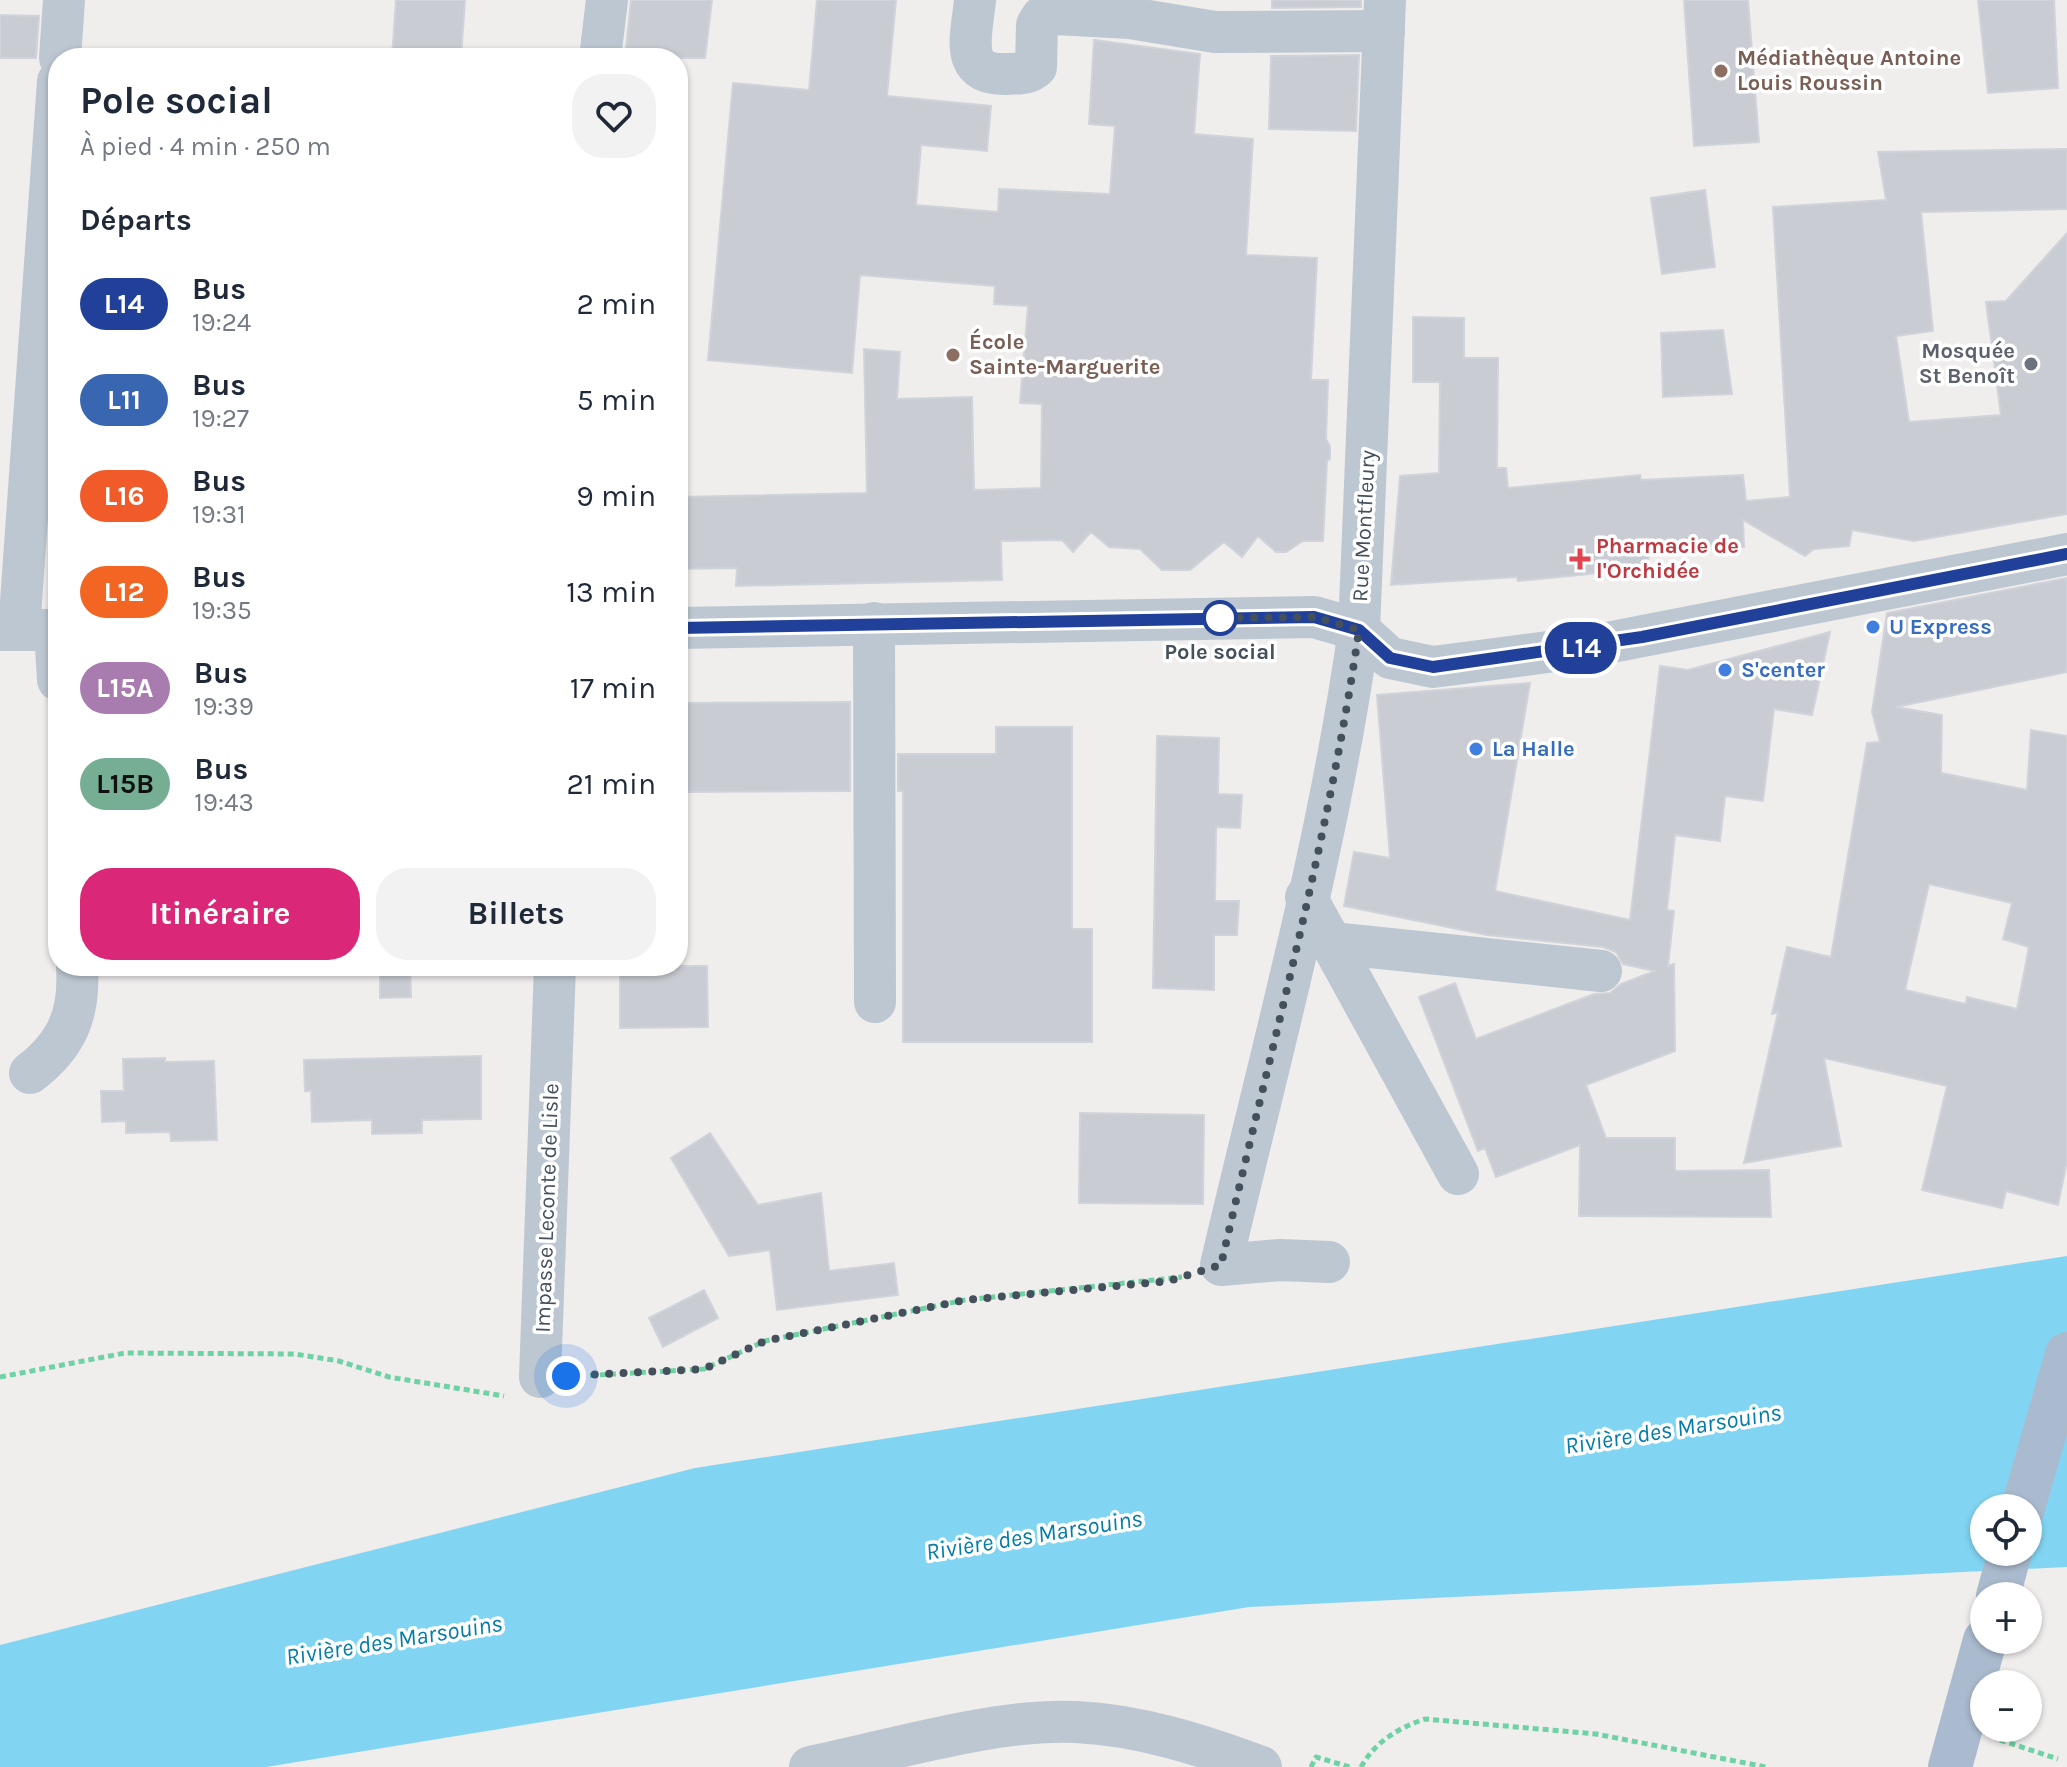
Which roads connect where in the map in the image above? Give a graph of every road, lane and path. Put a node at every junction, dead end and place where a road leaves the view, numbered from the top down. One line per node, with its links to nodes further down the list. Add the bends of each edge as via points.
1 (64, 0): 6 (street)
2 (607, 0): 7 (street)
3 (975, 0): 4 (street, via 970,54 976,67 989,74 1029,73 1036,67 1037,25 1042,17)
4 (1129, 9): 5 (street, via 1215,32)
5 (1384, 15): 13 (street, Rue Montfleury)
6 (61, 48)
7 (601, 48)
8 (48, 301): 12 (street)
9 (2067, 554): 13 (street, via 1600,645 1433,667 1390,658)
10 (874, 623): 11 (street); 13 (street, via 1314,617); 20 (street)
11 (688, 628)
12 (33, 630): 14 (street)
13 (1359, 630): 15 (street, Rue Montfleury)
14 (48, 660)
15 (1306, 897): 16 (street); 24 (street, Rue Montfleury)
16 (1332, 943): 17 (street); 22 (street)
17 (1601, 971)
18 (78, 976): 21 (street, via 79,1002 66,1031 51,1057)
19 (555, 976): 27 (street, Impasse Leconte de Lisle)
20 (875, 1002)
21 (30, 1073)
22 (1458, 1174)
23 (1329, 1262): 24 (street)
24 (1221, 1265): 27 (path, via 1169,1281 965,1300 765,1341 704,1369)
25 (2067, 1354): 28 (main road)
26 (0, 1377): 27 (path, via 140,1353 295,1354 508,1397)
27 (540, 1377)
28 (2027, 1494)
29 (1981, 1654): 30 (main road)
30 (1956, 1747): 31 (path)
31 (2058, 1759)
32 (810, 1767): 33 (street, via 1024,1723 1076,1722 1177,1739)
33 (1261, 1767)
34 (1311, 1767): 35 (path, via 1316,1757)
35 (1350, 1767)
36 (1361, 1767): 37 (path, via 1371,1750 1425,1719 1596,1734)
37 (1766, 1767)

